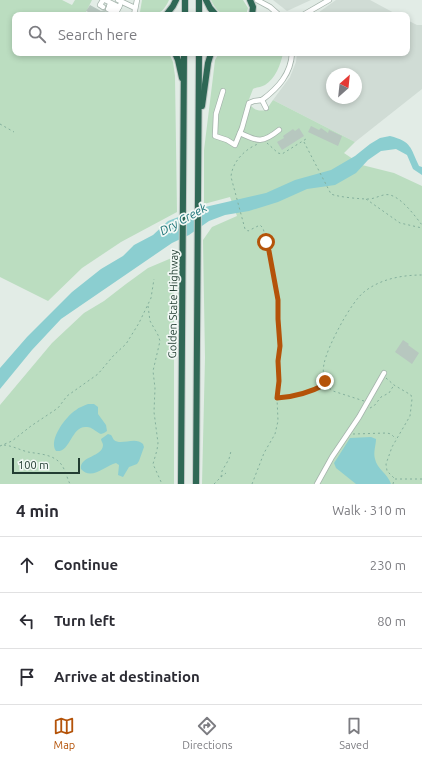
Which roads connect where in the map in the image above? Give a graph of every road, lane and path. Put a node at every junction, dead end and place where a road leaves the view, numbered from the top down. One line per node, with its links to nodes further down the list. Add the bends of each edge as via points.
1 (137, 0): 11 (street)
2 (176, 0): 14 (highway)
3 (185, 0): 15 (highway)
4 (199, 0): 16 (highway)
5 (206, 0): 17 (highway)
6 (250, 0): 18 (highway)
7 (257, 0): 19 (street)
8 (329, 0): 20 (street)
9 (120, 1): 11 (street); 12 (street)
10 (105, 4): 12 (street); 12 (street)
11 (135, 8): 13 (street)
12 (117, 11)
13 (134, 12)
14 (168, 12)
15 (185, 12)
16 (199, 12)
17 (213, 12)
18 (252, 12)
19 (275, 12)
20 (308, 12)
21 (176, 56): 27 (highway)
22 (184, 56): 27 (highway, Golden State Highway)
23 (199, 56): 31 (highway)
24 (211, 56): 31 (highway)
25 (292, 56): 28 (street, via 284,78)
26 (223, 91): 34 (street, via 216,114 215,136 235,145)
27 (184, 92): 62 (highway, Golden State Highway)
28 (262, 100): 29 (street); 34 (street, via 249,103)
29 (266, 108)
30 (0, 124): 33 (path)
31 (199, 129): 63 (highway)
32 (279, 130): 34 (street, via 270,138 261,141)
33 (14, 132)
34 (240, 133)
35 (306, 139): 36 (path)
36 (304, 141): 37 (path, via 282,154); 39 (path, via 330,192 338,196)
37 (265, 143)
38 (259, 144): 48 (path, via 248,150 234,165 231,177 245,229 262,226 269,251 278,300 280,346)
39 (364, 198): 40 (path, via 393,196 407,207); 41 (path, via 400,223)
40 (422, 225)
41 (422, 228)
42 (422, 275): 46 (path, via 401,276 384,282 366,290 357,298 325,359)
43 (154, 279): 44 (path)
44 (148, 305): 53 (path, via 126,344 101,372 67,396 58,408); 61 (path, via 150,321 160,342 153,371 158,446 153,464)
45 (384, 374): 47 (path); 49 (street)
46 (326, 384): 48 (path, via 301,395); 49 (path, via 338,392)
47 (394, 385): 50 (path, via 388,395 381,397 374,406); 52 (path, via 410,395 412,400 410,416)
48 (277, 398): 65 (path, via 276,430)
49 (367, 402): 50 (street)
50 (362, 412): 51 (street)
51 (348, 434): 52 (path, via 387,433); 66 (street)
52 (396, 439): 58 (path, via 385,466)
53 (4, 445): 54 (path); 60 (path, via 39,453 62,464)
54 (0, 446)
55 (231, 451): 57 (path, via 221,472)
56 (226, 473): 57 (path)
57 (221, 478): 64 (path)
58 (395, 479): 59 (path); 67 (path)
59 (422, 479)
60 (70, 484)
61 (162, 484)
62 (181, 484)
63 (196, 484)
64 (214, 484)
65 (252, 484)
66 (317, 484)
67 (393, 484)

